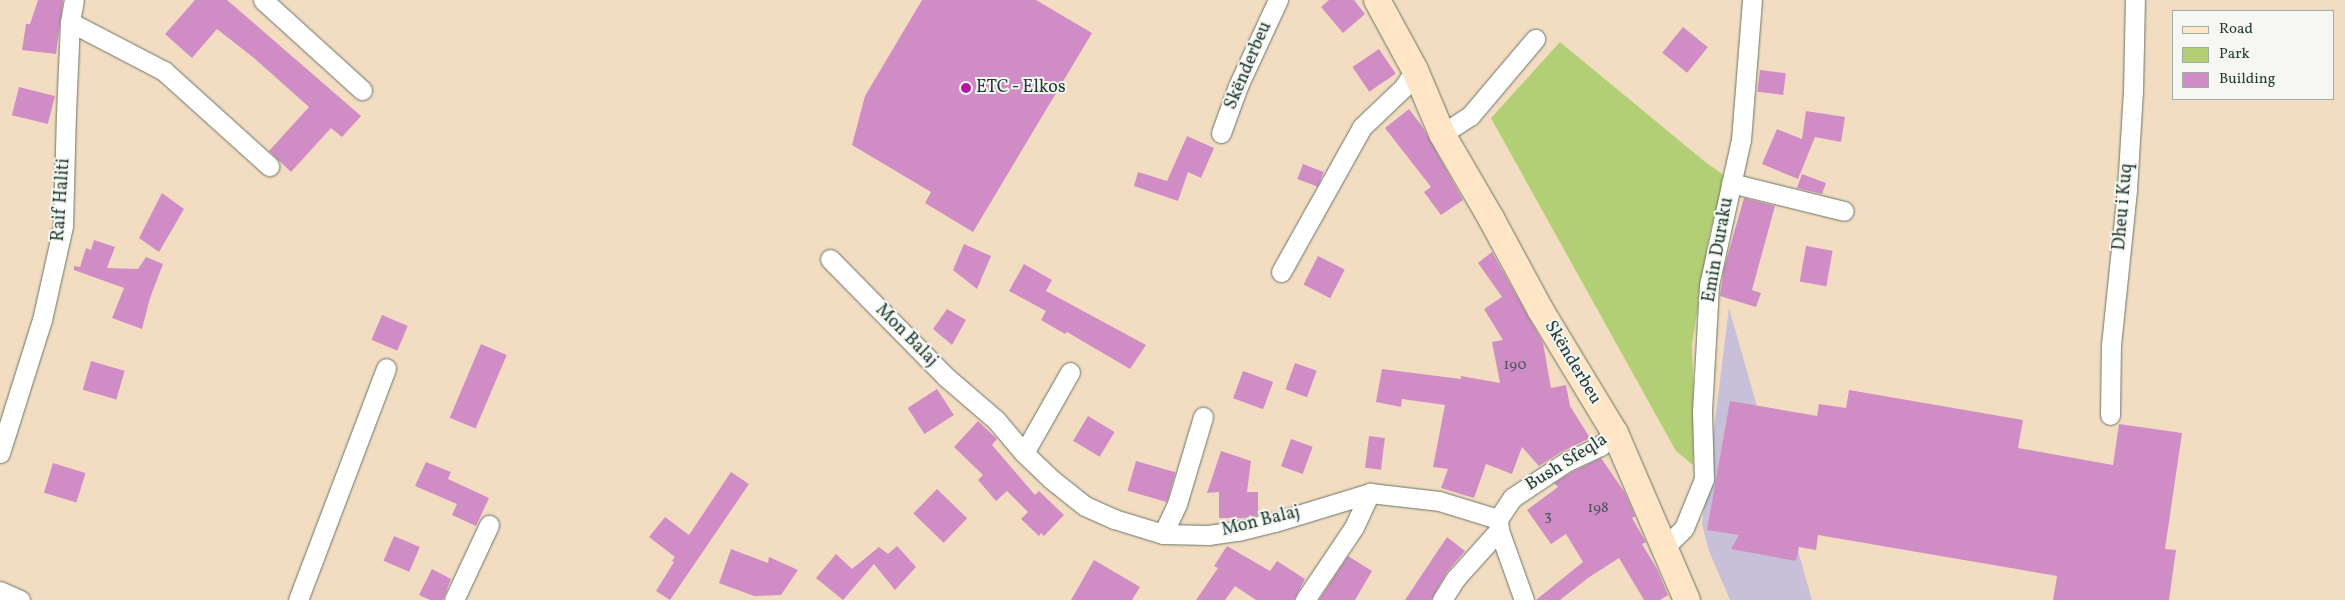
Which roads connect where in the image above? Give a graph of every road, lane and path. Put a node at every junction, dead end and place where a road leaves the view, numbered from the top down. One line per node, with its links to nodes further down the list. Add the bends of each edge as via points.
1 (74, 0): 7 (street, Raif Haliti)
2 (263, 0): 10 (street)
3 (1278, 0): 11 (street, Skënderbeu)
4 (1377, 0): 9 (main road, Skënderbeu)
5 (1752, 0): 14 (street, Emin Duraku, via 1740,140)
6 (2135, 0): 20 (street, Dheu i Kuq, via 2133,92 2112,345)
7 (70, 22): 13 (street, via 164,71); 23 (street, Raif Haliti, via 63,226 42,320)
8 (1535, 39): 12 (street, via 1470,116)
9 (1415, 70): 12 (main road, Skënderbeu); 17 (street, via 1403,88 1362,127)
10 (362, 90)
11 (1220, 133)
12 (1442, 134): 22 (main road, Skënderbeu, via 1540,312)
13 (269, 166)
14 (1731, 183): 15 (street); 29 (street, Emin Duraku, via 1710,285 1702,411 1704,480 1684,528)
15 (1844, 211)
16 (830, 259): 24 (street, Mon Balaj, via 946,377 996,420)
17 (1281, 272)
18 (386, 368): 32 (street)
19 (1070, 372): 24 (street)
20 (2110, 414)
21 (1203, 417): 28 (street, via 1178,504)
22 (1615, 433): 26 (street, Bush Sfeqla, via 1600,446 1566,462 1512,498); 29 (main road, Skënderbeu)
23 (0, 453)
24 (1024, 453): 28 (street, Mon Balaj, via 1085,506)
25 (1370, 493): 26 (street, Mon Balaj, via 1439,501); 28 (street, Mon Balaj, via 1238,531 1208,535); 34 (street, via 1354,527)
26 (1498, 524): 35 (street, Bush Sfeqla); 36 (street)
27 (489, 525): 33 (street)
28 (1163, 534)
29 (1664, 548): 37 (main road, Skënderbeu)
30 (0, 591): 31 (street)
31 (20, 600)
32 (298, 600)
33 (454, 600)
34 (1305, 600)
35 (1442, 600)
36 (1524, 600)
37 (1687, 600)

